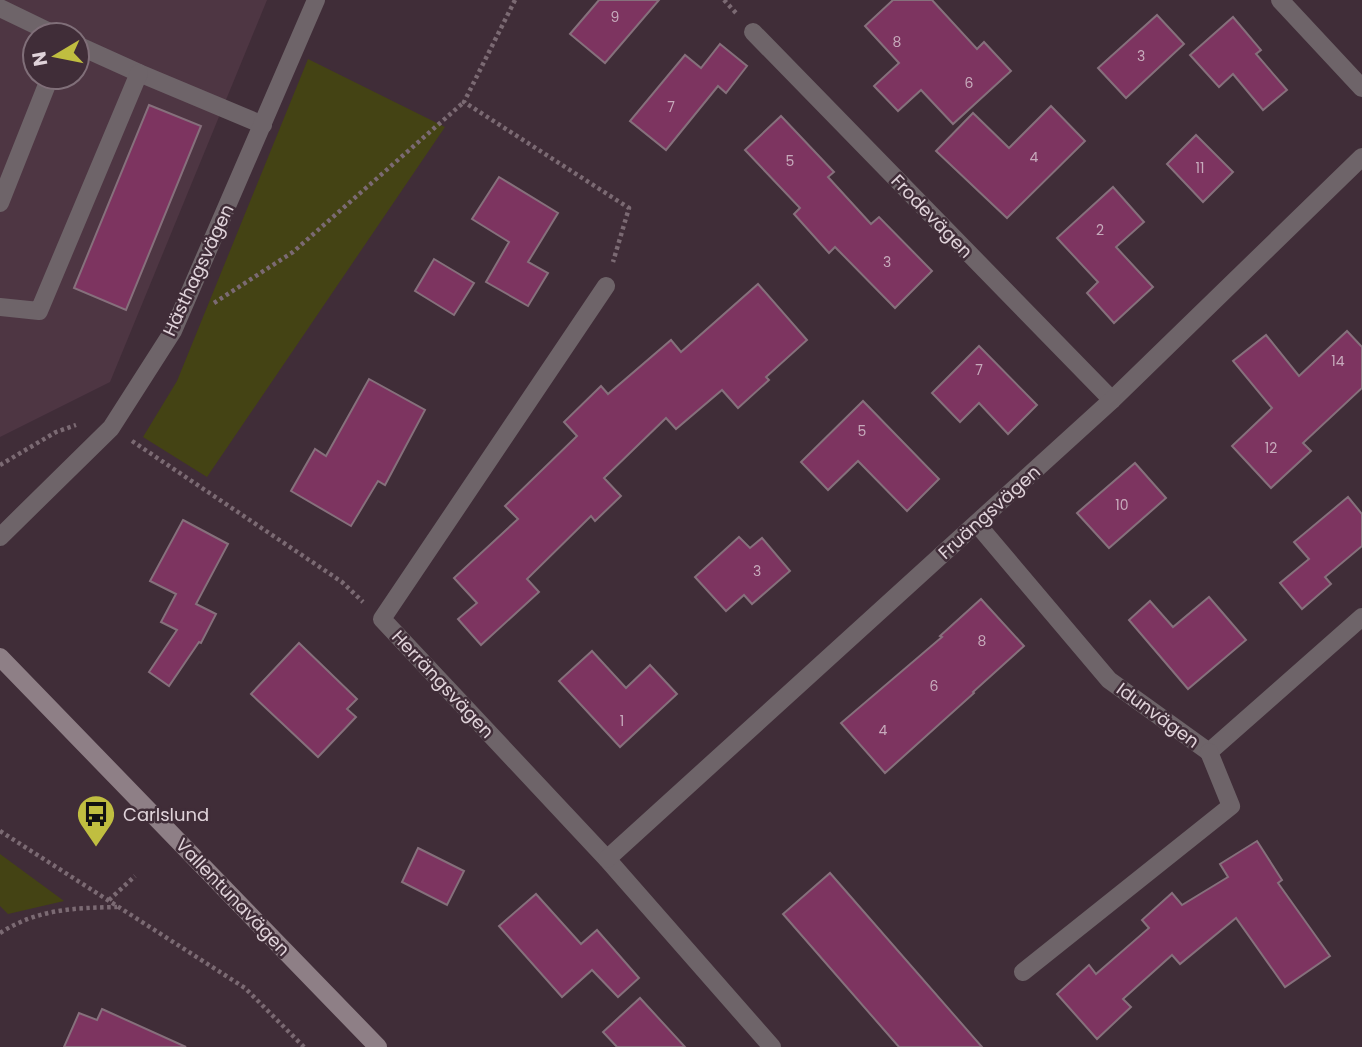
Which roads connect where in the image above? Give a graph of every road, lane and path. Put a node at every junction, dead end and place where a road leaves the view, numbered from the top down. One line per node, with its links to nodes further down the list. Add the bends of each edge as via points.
1 (316, 0): 12 (street, Hästhagsvägen)
2 (515, 0): 11 (path)
3 (1280, 0): 9 (street)
4 (0, 8): 5 (street)
5 (27, 21)
6 (752, 32): 18 (street, Frodevägen)
7 (91, 51): 8 (street)
8 (139, 73): 12 (street); 16 (street, via 39,311)
9 (1362, 88)
10 (44, 91): 14 (street)
11 (464, 102): 15 (path, via 629,208); 17 (path, via 293,252)
12 (263, 125): 17 (street, Hästhagsvägen)
13 (1362, 157): 18 (street, Fruängsvägen)
14 (0, 203)
15 (606, 286): 24 (street, Herrängsvägen)
16 (0, 307)
17 (173, 331): 19 (street, Hästhagsvägen)
18 (1112, 400): 21 (street, Fruängsvägen)
19 (111, 428): 20 (path, via 94,417 56,432); 22 (street, Hästhagsvägen); 24 (path, via 342,582)
20 (0, 465)
21 (976, 524): 26 (street, Idunvägen, via 1109,680); 28 (street, Fruängsvägen)
22 (0, 537)
23 (1362, 617): 26 (street, Idunvägen)
24 (382, 619): 28 (street, Herrängsvägen)
25 (0, 657): 35 (main road, Vallentunavägen)
26 (1209, 751): 33 (street, via 1231,806)
27 (0, 831): 30 (path)
28 (607, 859): 36 (street, Herrängsvägen)
29 (135, 876): 30 (path)
30 (110, 900): 31 (path)
31 (118, 907): 32 (path, via 73,908 22,919); 34 (path, via 245,988)
32 (0, 933)
33 (1023, 972)
34 (304, 1047)
35 (378, 1047)
36 (772, 1047)

